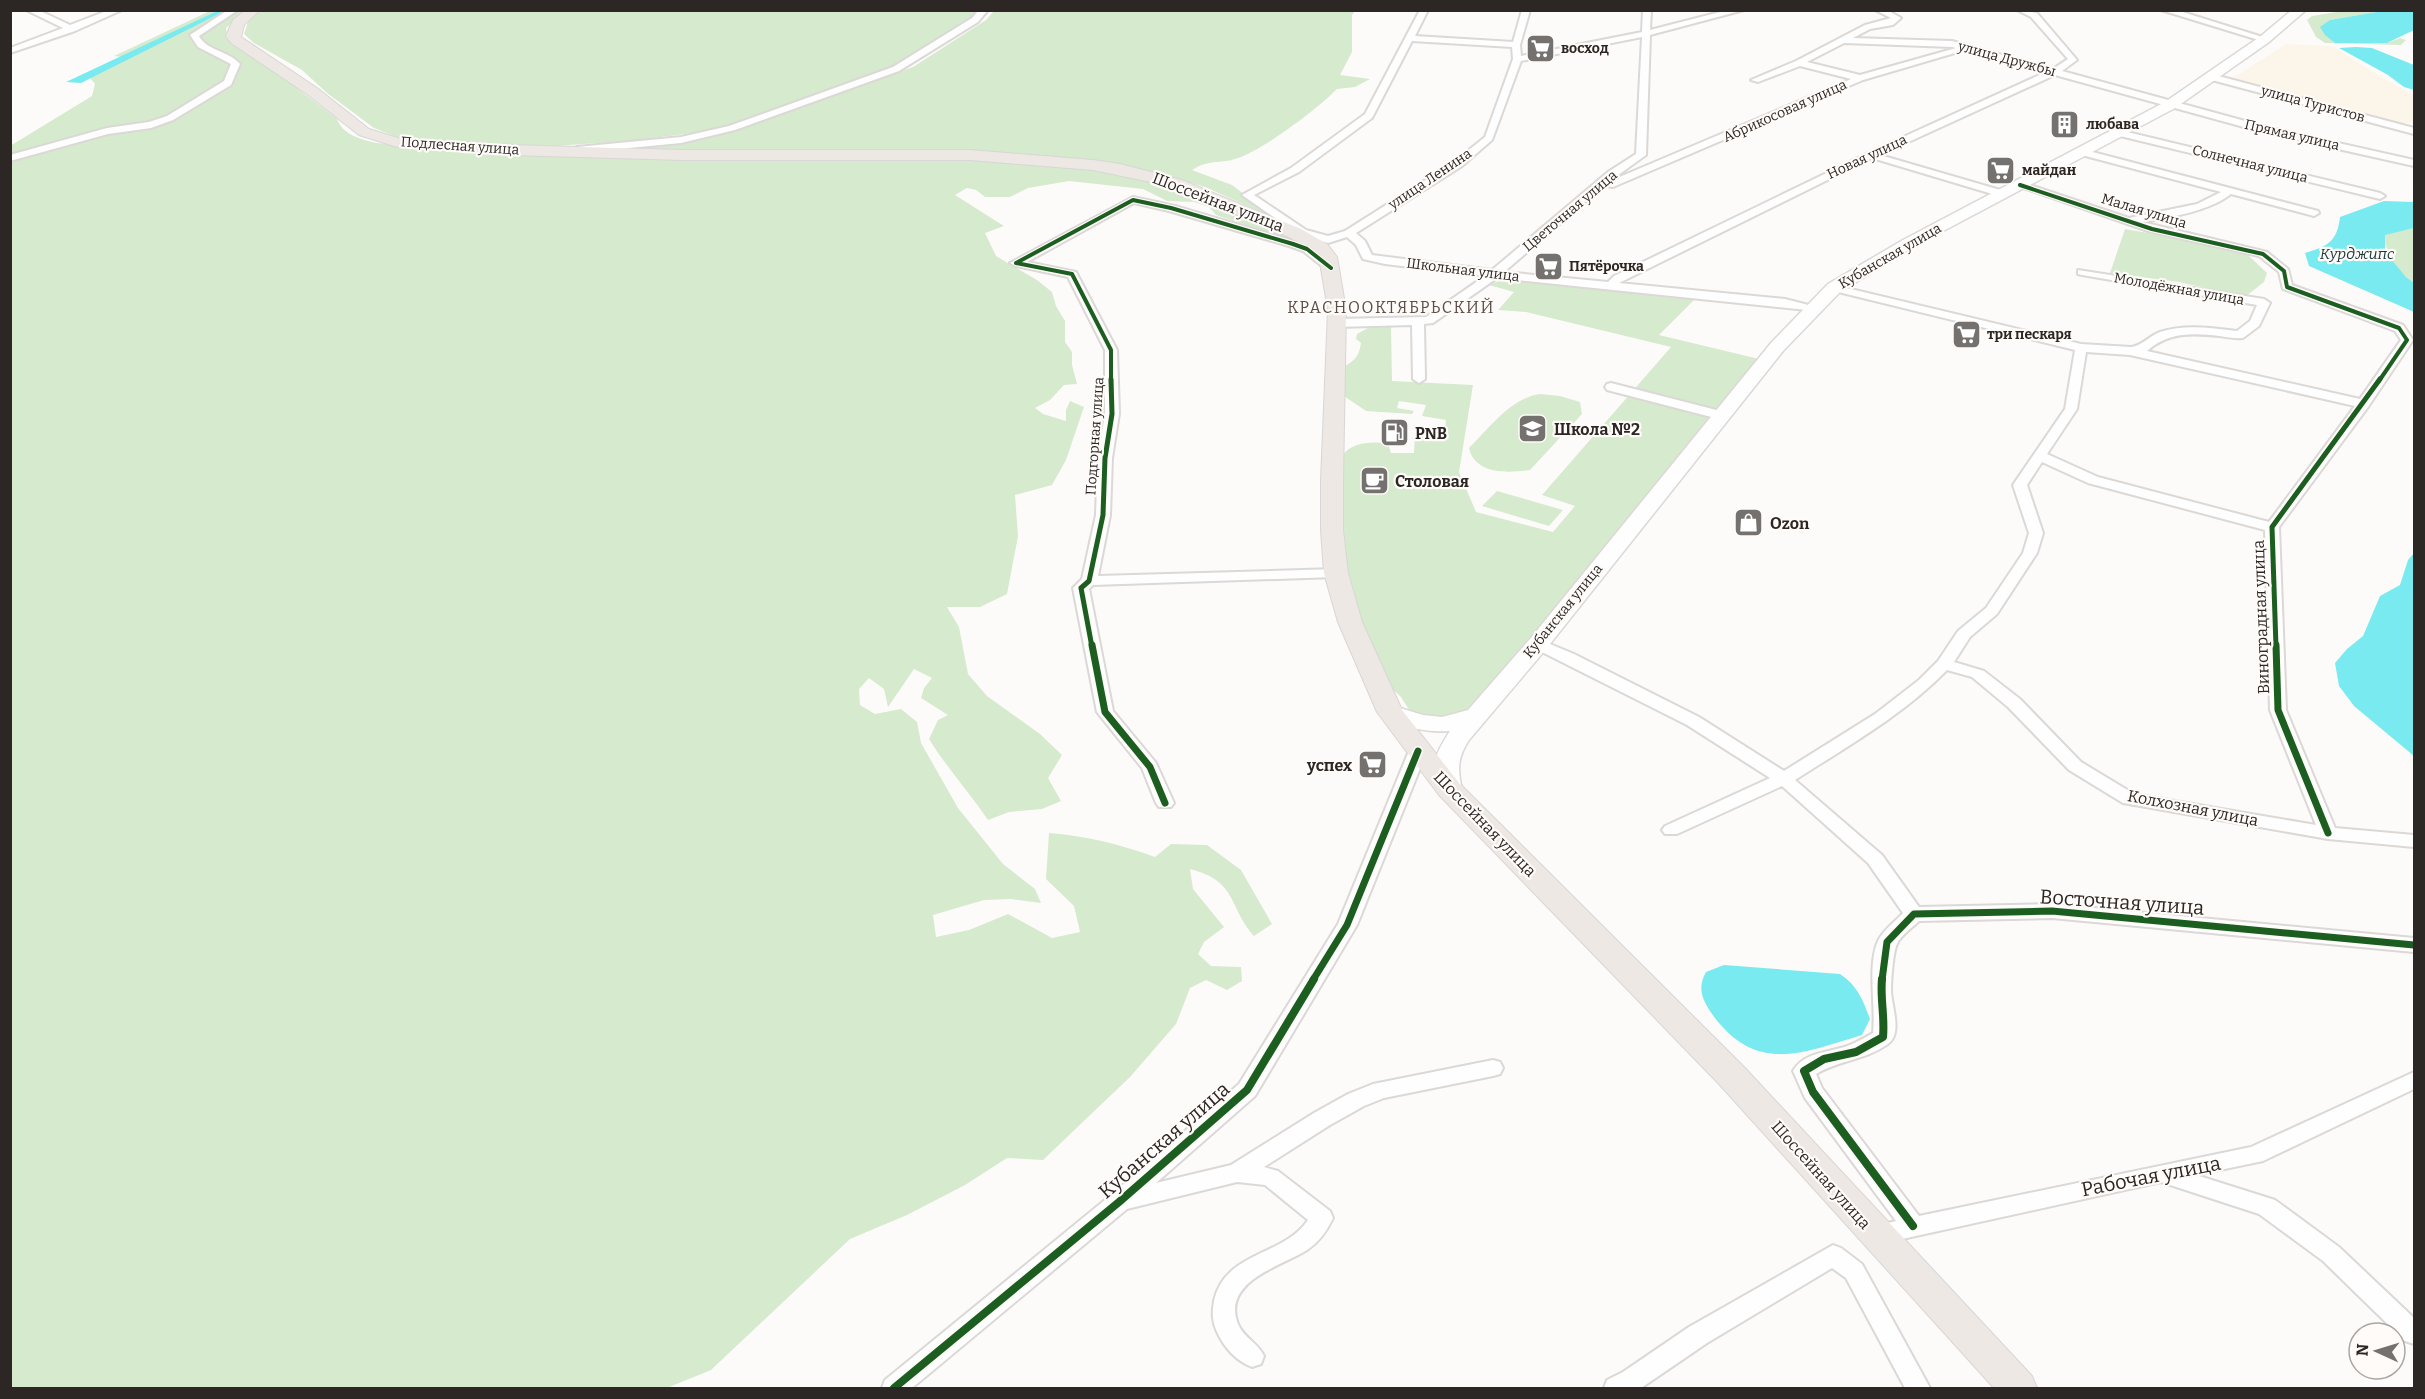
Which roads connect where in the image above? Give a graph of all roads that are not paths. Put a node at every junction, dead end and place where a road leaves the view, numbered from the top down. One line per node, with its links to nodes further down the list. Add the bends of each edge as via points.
1 (30, 10): 14 (street)
2 (118, 10): 14 (street)
3 (234, 10): 35 (street, via 194,35 200,44 236,64 228,83 151,125 107,131)
4 (254, 10): 31 (main road, Подлесная улица, via 235,28 236,40 364,132 421,145)
5 (984, 10): 31 (street, via 975,20 896,69 732,128 681,140)
6 (1424, 10): 16 (street)
7 (1526, 10): 20 (street, улица Ленина)
8 (1647, 10): 15 (street, Цветочная улица)
9 (1740, 10): 15 (street)
10 (1880, 10): 18 (street, via 1897,18 1890,24 1868,27)
11 (2020, 10): 24 (street, via 2034,15 2073,60)
12 (2165, 10): 17 (street)
13 (2300, 10): 17 (main road, Кубанская улица)
14 (72, 28): 21 (street)
15 (1646, 34): 22 (street); 38 (street, Цветочная улица, via 1641,155)
16 (1412, 38): 20 (street); 44 (street, via 1369,116 1295,170 1247,195 1302,232 1328,240)
17 (2265, 39): 25 (main road, Кубанская улица)
18 (1840, 40): 19 (street, улица Дружбы); 23 (street)
19 (1970, 44): 24 (street, улица Дружбы); 26 (street, Абрикосовая улица)
20 (1516, 45): 22 (street, улица Ленина)
21 (10, 51)
22 (1517, 59): 44 (street, улица Ленина, via 1489,138 1458,164)
23 (1799, 63): 26 (street); 27 (street)
24 (2056, 71): 28 (street, улица Дружбы); 34 (street, Новая улица)
25 (2211, 77): 28 (main road, Кубанская улица); 29 (street, улица Туристов)
26 (1860, 78): 38 (street, Абрикосовая улица)
27 (1755, 80)
28 (2170, 105): 30 (main road, Кубанская улица); 36 (street, Прямая улица)
29 (2415, 131)
30 (2119, 133): 32 (main road, Кубанская улица); 41 (street, Солнечная улица)
31 (554, 152): 33 (main road, Подлесная улица)
32 (2081, 152): 37 (main road, Кубанская улица); 39 (street)
33 (647, 154): 45 (main road, Шоссейная улица, via 970,155 1131,171 1176,183 1295,232 1321,248 1328,256)
34 (1871, 155): 40 (street); 48 (street, Новая улица, via 1618,278)
35 (10, 158)
36 (2415, 163)
37 (2020, 185): 40 (main road, Кубанская улица); 43 (street, Малая улица)
38 (1597, 189): 47 (street, Цветочная улица)
39 (2229, 191): 42 (street); 43 (street, Малая улица, via 2205,205 2140,220)
40 (2003, 194): 50 (main road, Кубанская улица)
41 (2380, 196)
42 (2314, 213)
43 (2123, 219): 49 (street, Малая улица, via 2174,235 2263,254 2284,271)
44 (1349, 233): 47 (street, Школьная улица, via 1361,243 1367,256)
45 (1330, 268): 51 (main road, Шоссейная улица); 67 (street, Подгорная улица, via 1307,249 1293,244 1133,200 1016,263 1072,274 1111,350 1112,414 1105,458 1103,515)
46 (2082, 272): 52 (street, Молодёжная улица)
47 (1492, 274): 48 (street, Школьная улица); 54 (street, Цветочная улица, via 1429,320)
48 (1610, 286): 53 (street, Школьная улица)
49 (2288, 287): 52 (street, via 2272,294); 62 (street, Виноградная улица, via 2399,328 2407,340)
50 (1834, 288): 53 (main road, Кубанская улица); 57 (street)
51 (1336, 295): 55 (main road, Шоссейная улица); 56 (street, via 1354,316)
52 (2264, 303): 59 (street, Молодёжная улица, via 2255,323 2239,335 2177,332 2159,336 2141,350)
53 (1812, 309): 63 (main road, Кубанская улица)
54 (1418, 321): 56 (street, Цветочная улица); 60 (street)
55 (1337, 323): 56 (street, Цветочная улица); 58 (main road, Шоссейная улица)
56 (1375, 323): 58 (street, via 1349,334)
57 (2081, 348): 59 (street); 64 (street, via 2071,409)
58 (1336, 349): 66 (main road, Шоссейная улица, via 1332,500)
59 (2130, 351): 62 (street)
60 (1419, 379)
61 (1611, 387): 63 (street)
62 (2363, 404): 65 (street, Виноградная улица)
63 (1723, 416): 68 (main road, Кубанская улица, via 1646,506)
64 (2040, 456): 65 (street, via 2093,480); 69 (street, via 2020,485 2036,533 2030,553 1992,611 1964,634)
65 (2272, 526): 77 (street, Виноградная улица, via 2278,710)
66 (1336, 573): 67 (street); 70 (main road, Шоссейная улица, via 1350,622)
67 (1089, 582): 75 (street, Подгорная улица, via 1081,588 1105,712 1150,767)
68 (1538, 644): 71 (main road, Кубанская улица); 73 (street, via 1693,721)
69 (1944, 664): 73 (street, via 1881,718); 77 (street, Колхозная улица, via 1978,674 2014,703 2075,766 2129,799)
70 (1390, 712): 71 (main road, via 1437,726 1459,724); 72 (main road, Шоссейная улица)
71 (1475, 716): 72 (main road); 74 (main road, via 1447,755)
72 (1418, 751): 74 (main road, Шоссейная улица); 85 (street, Кубанская улица, via 1347,925 1247,1090)
73 (1784, 779): 76 (street); 79 (street, via 1875,859)
74 (1449, 789): 87 (main road, Шоссейная улица, via 1731,1075)
75 (1165, 803)
76 (1671, 830)
77 (2328, 833): 78 (street, Колхозная улица)
78 (2415, 841)
79 (1914, 914): 80 (street, Восточная улица, via 2052,911); 86 (street, via 1887,942 1881,990 1886,1018 1882,1037 1856,1052 1824,1059 1803,1071 1813,1092)
80 (2415, 945)
81 (1493, 1068): 83 (street, via 1381,1090 1356,1100)
82 (2415, 1080): 84 (street, Рабочая улица, via 2255,1155)
83 (1238, 1173): 85 (street); 89 (street, via 1270,1178 1322,1218 1318,1228 1304,1240 1266,1259 1232,1282 1228,1289 1224,1316 1232,1340)
84 (2160, 1173): 86 (street, Рабочая улица); 88 (street, via 2267,1207 2331,1254)
85 (1119, 1202): 91 (street, Кубанская улица)
86 (1913, 1226): 87 (street, Рабочая улица)
87 (1875, 1235): 93 (main road, Шоссейная улица)
88 (2415, 1333)
89 (1252, 1356)
90 (1628, 1386): 92 (street, via 1698,1335 1833,1255 1854,1271)
91 (894, 1389)
92 (1918, 1389)
93 (2018, 1389)

